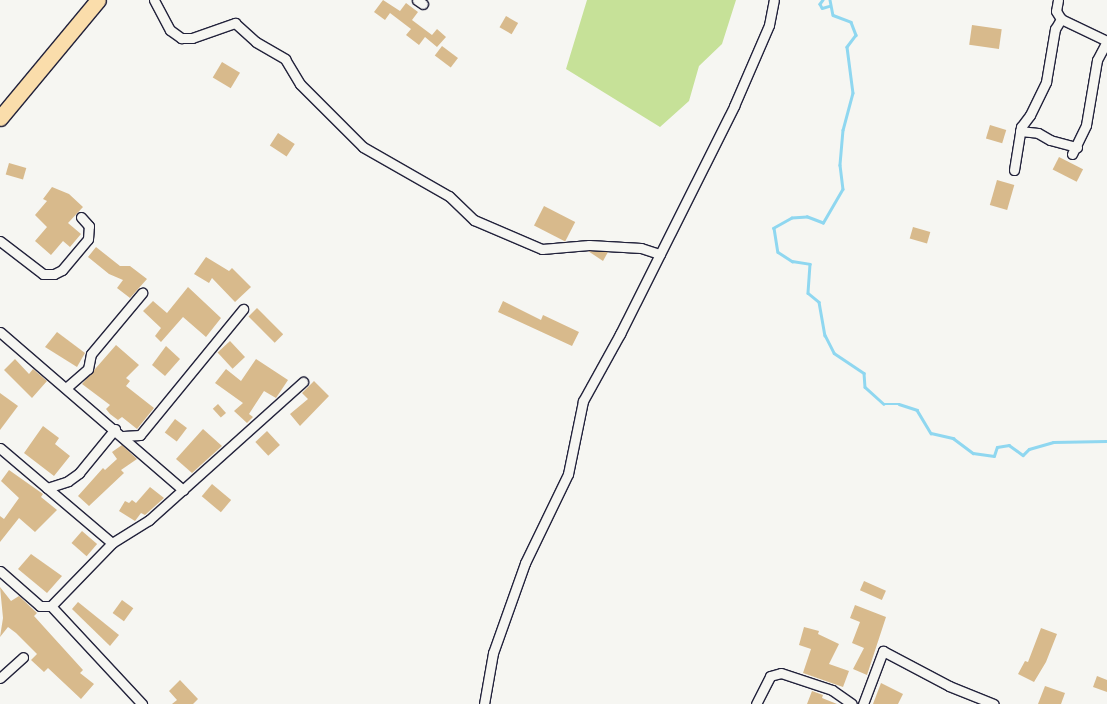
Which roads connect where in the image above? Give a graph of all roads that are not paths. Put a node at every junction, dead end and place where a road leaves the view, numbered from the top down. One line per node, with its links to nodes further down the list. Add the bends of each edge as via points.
1 (98, 0): 7 (highway)
2 (154, 0): 12 (street, via 170,30 181,38 192,38 235,23 256,42 285,59 300,84 363,147 449,196 474,220 542,249 589,245 649,249)
3 (774, 0): 12 (street, via 769,24 734,106)
4 (1058, 0): 5 (street, via 1056,11)
5 (1061, 20): 6 (street); 8 (street, via 1055,29 1046,82)
6 (1107, 41): 8 (street, via 1097,60 1086,125 1074,150 1038,133)
7 (0, 118)
8 (1020, 131): 9 (street)
9 (1014, 170)
10 (81, 217): 11 (street, via 89,226 88,239 62,270 54,274 43,274)
11 (0, 241)
12 (660, 254): 29 (street, via 584,401 568,474 538,533 492,653)
13 (142, 293): 17 (street, via 91,354 88,369)
14 (243, 308): 19 (street, via 140,435)
15 (0, 332): 17 (street)
16 (304, 382): 22 (street)
17 (66, 388): 18 (street)
18 (115, 429): 19 (street); 21 (street, via 79,473 68,481)
19 (123, 436): 22 (street)
20 (0, 448): 21 (street)
21 (47, 488): 23 (street)
22 (183, 490): 23 (street, via 149,520)
23 (112, 544): 25 (street)
24 (0, 571): 25 (street, via 40,606)
25 (51, 606): 28 (street)
26 (23, 657): 27 (street)
27 (0, 678)
28 (142, 704)
29 (484, 704)
30 (756, 704): 31 (street, via 770,676 780,673 832,690)
31 (852, 704)
32 (863, 704): 33 (street, via 883,651 949,686)
33 (994, 704)

